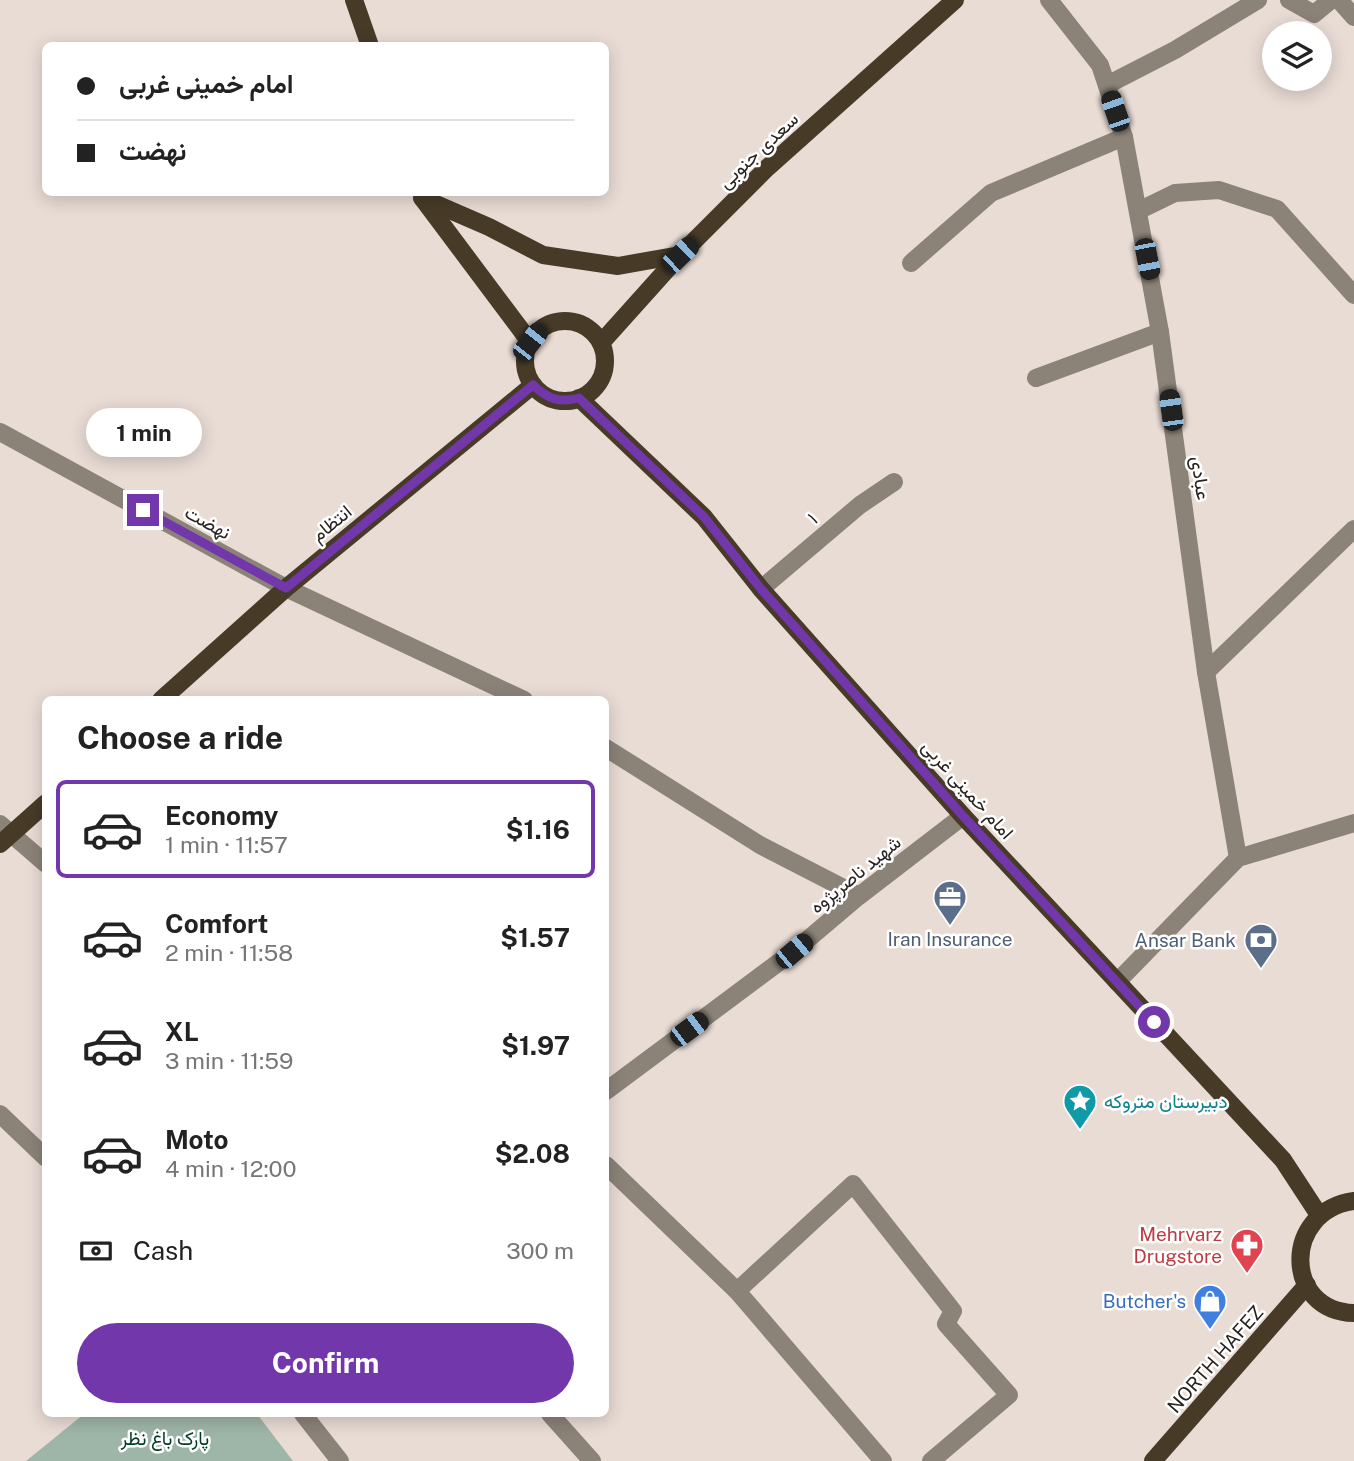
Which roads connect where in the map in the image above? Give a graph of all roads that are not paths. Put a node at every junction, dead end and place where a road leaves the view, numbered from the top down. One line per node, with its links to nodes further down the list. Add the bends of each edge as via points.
1 (354, 0): 10 (main road)
2 (955, 0): 8 (main road, سعدی جنوبی)
3 (1049, 0): 11 (street, عبادی, via 1100,65)
4 (1258, 0): 11 (street)
5 (1289, 0): 6 (street, via 1314,14)
6 (1331, 0)
7 (1339, 0): 9 (street)
8 (937, 8): 16 (main road, سعدی جنوبی)
9 (1354, 17)
10 (369, 42)
11 (1107, 85): 12 (street, عبادی)
12 (1124, 136): 15 (street, عبادی); 17 (street, via 991,193)
13 (422, 196): 20 (main road)
14 (423, 196): 16 (main road, via 543,255 618,267)
15 (1138, 211): 18 (street, via 1175,192 1219,191 1277,209); 19 (street, عبادی)
16 (680, 255): 21 (main road, سعدی جنوبی)
17 (911, 263)
18 (1354, 295)
19 (1160, 332): 22 (street); 30 (street, عبادی)
20 (530, 342): 21 (main road, via 539,331 565,321 579,324); 23 (main road, via 526,369)
21 (601, 343): 24 (main road, via 602,375 597,385)
22 (1036, 378)
23 (533, 385): 24 (main road, via 554,400); 28 (main road, انتظام)
24 (579, 398): 29 (main road, امام خمینی غربی, via 704,517)
25 (0, 432): 28 (street, نهضت)
26 (894, 482): 29 (street, ۱)
27 (1354, 529): 30 (street)
28 (286, 588): 31 (main road, انتظام); 32 (street, نهضت)
29 (761, 589): 35 (main road, امام خمینی غربی)
30 (1206, 672): 38 (street, عبادی)
31 (164, 696)
32 (516, 696)
33 (609, 751): 40 (street, via 760,845)
34 (42, 806): 37 (main road)
35 (963, 816): 40 (street, شهید ناصرپژوه); 41 (main road, امام خمینی غربی)
36 (1354, 823): 38 (street)
37 (4, 834): 39 (street)
38 (1238, 858): 41 (street)
39 (42, 861)
40 (859, 896): 42 (street, شهید ناصرپژوه, via 794,951)
41 (1117, 982): 47 (main road, امام خمینی غربی, via 1283,1160)
42 (609, 1089)
43 (0, 1114): 44 (street)
44 (42, 1154)
45 (609, 1168): 49 (street)
46 (1354, 1201): 47 (main road)
47 (1319, 1215): 48 (main road, via 1301,1243)
48 (1307, 1284): 50 (main road, via 1322,1303); 57 (main road, NORTH HAFEZ)
49 (737, 1291): 55 (street); 56 (street, via 853,1184 953,1311 946,1324 1009,1395)
50 (1354, 1313)
51 (305, 1417): 53 (street)
52 (553, 1417): 54 (street)
53 (340, 1461)
54 (592, 1461)
55 (883, 1461)
56 (931, 1461)
57 (1153, 1461)

